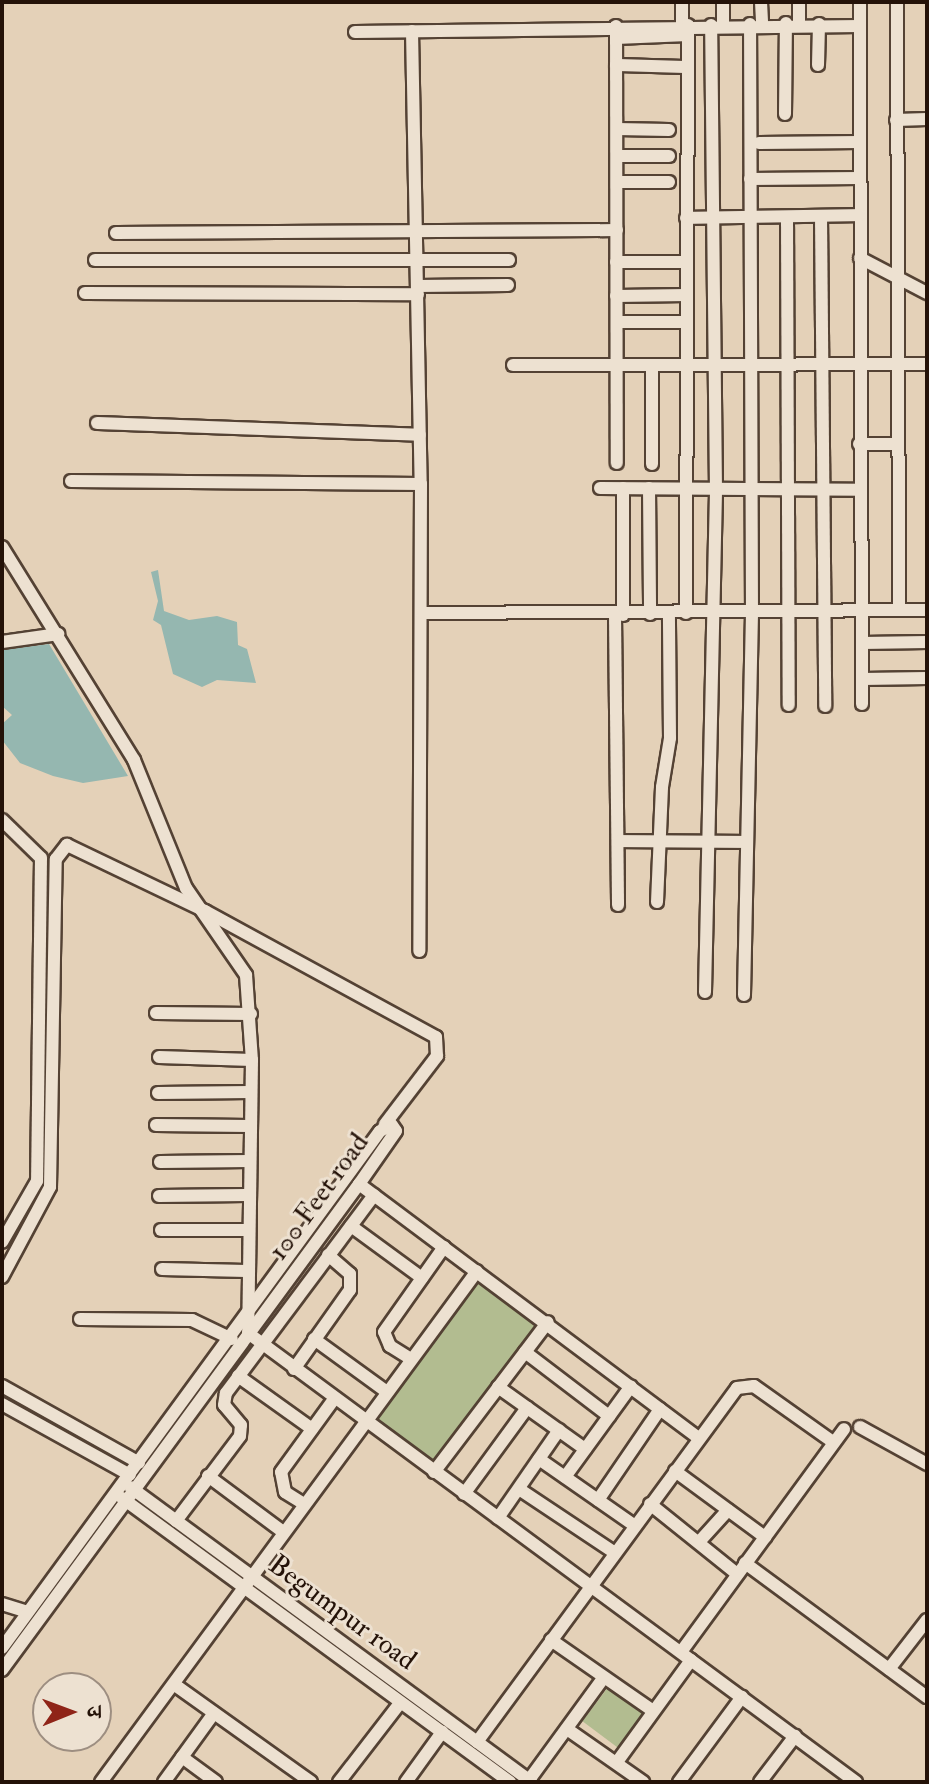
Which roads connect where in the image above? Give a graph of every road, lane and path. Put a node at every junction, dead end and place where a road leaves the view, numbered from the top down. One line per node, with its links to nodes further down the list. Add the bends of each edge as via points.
1 (682, 2): 12 (street)
2 (723, 2): 10 (street)
3 (761, 2): 8 (street)
4 (799, 2): 7 (street)
5 (860, 2): 11 (street)
6 (897, 2): 21 (street)
7 (793, 23): 8 (street); 9 (street); 19 (street)
8 (756, 24): 10 (street); 29 (street)
9 (819, 24): 11 (street); 17 (street)
10 (717, 25): 12 (street); 34 (street)
11 (860, 26): 24 (street)
12 (686, 29): 15 (street); 18 (street)
13 (412, 31): 14 (street); 15 (street); 39 (street)
14 (355, 32)
15 (616, 32): 16 (street)
16 (616, 65): 18 (street); 22 (street)
17 (818, 65)
18 (687, 67): 37 (street)
19 (785, 114)
20 (927, 119): 21 (street)
21 (896, 120): 47 (street)
22 (617, 129): 23 (street); 26 (street)
23 (669, 130)
24 (859, 142): 25 (street); 28 (street)
25 (759, 143)
26 (617, 156): 27 (street); 30 (street)
27 (669, 156)
28 (859, 178): 29 (street); 32 (street)
29 (750, 179): 35 (street)
30 (617, 182): 31 (street); 38 (street)
31 (669, 182)
32 (859, 215): 33 (street); 41 (street)
33 (821, 216): 36 (street); 64 (street)
34 (715, 217): 35 (street); 37 (street); 62 (street)
35 (750, 217): 36 (street); 57 (street)
36 (787, 217): 63 (street)
37 (686, 218): 46 (street)
38 (617, 230): 39 (street); 45 (street)
39 (418, 232): 40 (street); 42 (street)
40 (116, 233)
41 (860, 258): 47 (street); 66 (street)
42 (419, 259): 43 (street); 44 (street); 49 (street)
43 (95, 260)
44 (509, 260)
45 (616, 262): 46 (street); 53 (street)
46 (687, 262): 52 (street)
47 (896, 277): 51 (street); 65 (street)
48 (508, 285): 49 (street)
49 (418, 290): 50 (street); 68 (street)
50 (85, 293)
51 (927, 293)
52 (687, 295): 53 (street); 55 (street)
53 (616, 296): 54 (street)
54 (617, 322): 55 (street); 60 (street)
55 (687, 322): 56 (street)
56 (687, 364): 61 (street); 62 (street); 78 (street)
57 (749, 364): 62 (street); 63 (street); 80 (street)
58 (927, 364): 65 (street)
59 (513, 365): 60 (street)
60 (617, 365): 61 (street); 71 (street)
61 (652, 365): 72 (street)
62 (714, 365): 79 (street)
63 (787, 365): 64 (street); 81 (street)
64 (821, 365): 66 (street); 82 (street)
65 (898, 365): 66 (street); 70 (street)
66 (860, 367): 69 (street)
67 (97, 423): 68 (street)
68 (420, 435): 74 (street)
69 (859, 444): 70 (street); 83 (street)
70 (898, 444): 85 (street)
71 (617, 463)
72 (652, 464)
73 (71, 481): 74 (street)
74 (421, 484): 89 (street)
75 (600, 488): 76 (street)
76 (623, 488): 77 (street); 95 (street)
77 (649, 488): 78 (street); 93 (street)
78 (688, 488): 79 (street); 90 (street)
79 (716, 490): 80 (street); 91 (street)
80 (751, 490): 81 (street); 96 (street)
81 (788, 490): 82 (street); 92 (street)
82 (822, 490): 83 (street); 88 (street)
83 (860, 490): 86 (street)
84 (2, 547): 97 (street)
85 (899, 609): 86 (street); 87 (street)
86 (861, 610): 88 (street); 100 (street)
87 (927, 610)
88 (823, 612): 92 (street); 105 (street)
89 (422, 613): 95 (street); 114 (street)
90 (686, 613): 91 (street); 94 (street)
91 (713, 613): 96 (street); 109 (street)
92 (789, 613): 96 (street); 104 (street)
93 (650, 614): 94 (street); 95 (street)
94 (669, 614): 108 (street, via 670,738)
95 (619, 615): 107 (street)
96 (752, 615): 110 (street)
97 (58, 634): 98 (street); 113 (street, via 134,760 171,862)
98 (2, 642)
99 (927, 642): 100 (street)
100 (862, 643): 102 (street)
101 (927, 678): 102 (street)
102 (863, 679): 103 (street)
103 (862, 704)
104 (789, 705)
105 (825, 706)
106 (2, 820): 135 (street, via 41,858 41,874 37,1181)
107 (618, 841): 108 (street); 112 (street)
108 (658, 841): 109 (street); 111 (street)
109 (706, 841): 110 (street); 115 (street)
110 (747, 842): 116 (street)
111 (657, 902)
112 (618, 905)
113 (199, 908): 118 (street, via 242,965); 123 (street, via 436,1037 437,1056); 141 (street, via 72,843 56,859 50,1187)
114 (419, 951)
115 (705, 992)
116 (744, 995)
117 (156, 1013): 118 (street)
118 (251, 1014): 120 (street)
119 (159, 1057): 120 (street)
120 (252, 1060): 121 (street)
121 (250, 1092): 122 (street); 125 (street)
122 (158, 1093)
123 (385, 1124): 128 (street, 100 Feet road, via 396,1131); 143 (street, 100 Feet road)
124 (156, 1125): 125 (street)
125 (249, 1126): 126 (street)
126 (249, 1161): 127 (street); 129 (street)
127 (160, 1162)
128 (359, 1184): 130 (street); 146 (street, 100 Feet road)
129 (246, 1195): 131 (street); 134 (street)
130 (374, 1195): 132 (street); 136 (street)
131 (159, 1196)
132 (351, 1226): 137 (street); 142 (street)
133 (161, 1230): 134 (street)
134 (246, 1230): 139 (street)
135 (2, 1242)
136 (444, 1247): 140 (street); 142 (street)
137 (328, 1255): 148 (street, via 350,1274 351,1285); 149 (street)
138 (162, 1269): 139 (street)
139 (246, 1271): 143 (street)
140 (477, 1271): 145 (street); 151 (street)
141 (2, 1277)
142 (422, 1278): 151 (street, via 384,1332 390,1346)
143 (248, 1316): 146 (street); 147 (street, 100 Feet road)
144 (80, 1319): 147 (street, via 192,1320)
145 (548, 1322): 150 (street); 155 (street)
146 (248, 1333): 149 (street); 178 (street, 100 Feet road)
147 (232, 1339): 172 (street, 100 Feet road)
148 (314, 1339): 152 (street); 157 (street)
149 (262, 1345): 152 (street); 153 (street)
150 (525, 1352): 156 (street); 162 (street)
151 (411, 1359): 157 (street)
152 (294, 1369): 158 (street)
153 (238, 1376): 165 (street); 176 (street, via 223,1399 242,1430)
154 (2, 1386): 172 (street)
155 (631, 1386): 161 (street); 162 (street)
156 (498, 1387): 160 (street); 175 (street)
157 (387, 1392): 163 (street)
158 (334, 1399): 163 (street); 165 (street)
159 (2, 1404): 178 (street)
160 (527, 1408): 167 (street); 180 (street)
161 (660, 1409): 168 (street); 181 (street)
162 (609, 1416): 170 (street)
163 (365, 1421): 175 (street); 182 (street)
164 (860, 1427): 173 (street)
165 (312, 1429): 182 (street, via 279,1480 285,1492)
166 (844, 1429): 169 (street)
167 (559, 1430): 170 (street); 171 (street)
168 (698, 1438): 169 (street, via 745,1385 754,1386); 174 (street)
169 (833, 1442): 189 (street)
170 (585, 1449): 177 (street)
171 (539, 1459): 177 (street); 179 (street)
172 (139, 1463): 178 (street, 100 Feet road)
173 (927, 1464)
174 (675, 1471): 183 (street); 184 (street)
175 (434, 1472): 180 (street)
176 (208, 1476): 186 (street); 188 (street)
177 (565, 1477): 181 (street)
178 (127, 1489): 186 (street, Begumpur road); 193 (street, Begumpur road); 196 (street, 100 Feet road); 202 (street, 100 Feet road)
179 (519, 1489): 185 (street); 191 (street)
180 (464, 1494): 185 (street)
181 (598, 1500): 187 (street)
182 (304, 1504): 188 (street)
183 (650, 1504): 187 (street); 190 (street)
184 (728, 1510): 189 (street); 190 (street)
185 (498, 1518): 194 (street)
186 (176, 1521): 193 (street, Begumpur road)
187 (635, 1526): 191 (street)
188 (283, 1532): 193 (street)
189 (765, 1537): 192 (street)
190 (699, 1542): 192 (street)
191 (615, 1553): 194 (street)
192 (741, 1569): 200 (street); 201 (street)
193 (247, 1581): 204 (street); 207 (street, Begumpur road); 208 (street, Begumpur road)
194 (590, 1587): 198 (street); 200 (street)
195 (2, 1604): 196 (street)
196 (28, 1612): 199 (street, 100 Feet road)
197 (927, 1620): 201 (street)
198 (551, 1640): 203 (street); 214 (street)
199 (2, 1648)
200 (686, 1656): 206 (street); 209 (street)
201 (889, 1669): 205 (street)
202 (2, 1670)
203 (604, 1677): 209 (street); 211 (street)
204 (175, 1685): 210 (street); 219 (street)
205 (926, 1694)
206 (742, 1697): 213 (street); 226 (street)
207 (400, 1703): 208 (street, Begumpur road); 223 (street)
208 (422, 1710): 212 (street, Begumpur road); 214 (street, Begumpur road)
209 (653, 1711): 216 (street)
210 (214, 1713): 215 (street); 222 (street)
211 (567, 1729): 216 (street); 218 (street)
212 (442, 1732): 217 (street, Begumpur road); 224 (street)
213 (795, 1736): 227 (street); 228 (street)
214 (477, 1742): 218 (street, Begumpur road)
215 (182, 1757): 220 (street); 221 (street)
216 (617, 1762): 225 (street)
217 (502, 1780)
218 (530, 1781)
219 (101, 1782)
220 (164, 1782)
221 (216, 1782)
222 (311, 1782)
223 (339, 1782)
224 (406, 1782)
225 (643, 1782)
226 (679, 1782)
227 (760, 1782)
228 (856, 1782)

